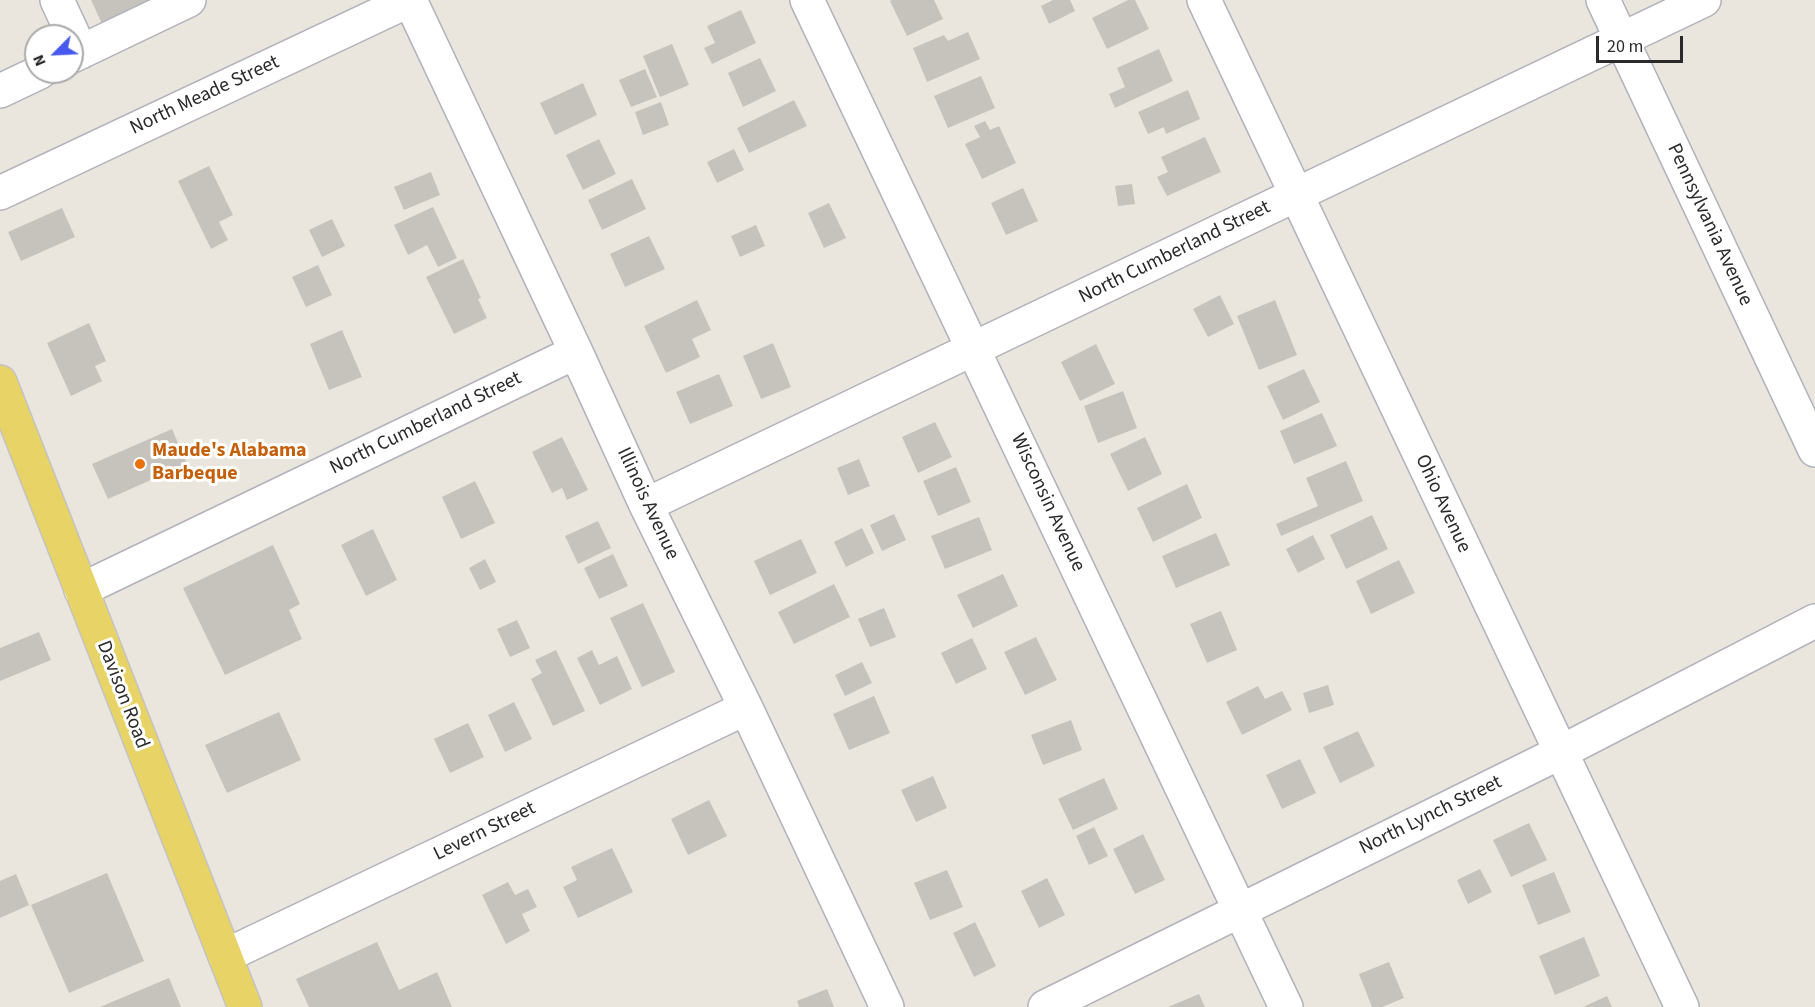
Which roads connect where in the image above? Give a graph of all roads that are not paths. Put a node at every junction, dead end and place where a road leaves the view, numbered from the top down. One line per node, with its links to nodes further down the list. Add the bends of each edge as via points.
1 (57, 0): 8 (street)
2 (189, 0): 10 (street)
3 (410, 0): 13 (street, North Meade Street); 16 (street, Illinois Avenue)
4 (807, 0): 15 (street, Wisconsin Avenue)
5 (1204, 0): 14 (street, Ohio Avenue)
6 (1602, 0): 9 (street, Pennsylvania Avenue)
7 (1704, 0): 9 (street, North Cumberland Street)
8 (65, 24)
9 (1622, 40): 14 (street, North Cumberland Street); 18 (street, Pennsylvania Avenue)
10 (84, 50)
11 (24, 77): 12 (street)
12 (3, 83)
13 (0, 193)
14 (1295, 195): 15 (street, North Cumberland Street); 23 (street, Ohio Avenue)
15 (974, 350): 19 (street, North Cumberland Street); 24 (street, Wisconsin Avenue)
16 (576, 352): 19 (street, Illinois Avenue); 20 (street, North Cumberland Street)
17 (0, 382): 20 (main road, Davison Road)
18 (1815, 450)
19 (646, 505): 22 (street, Illinois Avenue)
20 (81, 590): 25 (main road, Davison Road)
21 (1815, 621): 23 (street, North Lynch Street)
22 (746, 708): 25 (street, Levern Street); 27 (street, Illinois Avenue)
23 (1561, 752): 24 (street, North Lynch Street); 30 (street, Ohio Avenue)
24 (1240, 910): 28 (street, North Lynch Street); 29 (street, Wisconsin Avenue)
25 (225, 956): 26 (main road, Davison Road)
26 (245, 1007)
27 (887, 1007)
28 (1045, 1007)
29 (1286, 1007)
30 (1682, 1007)

